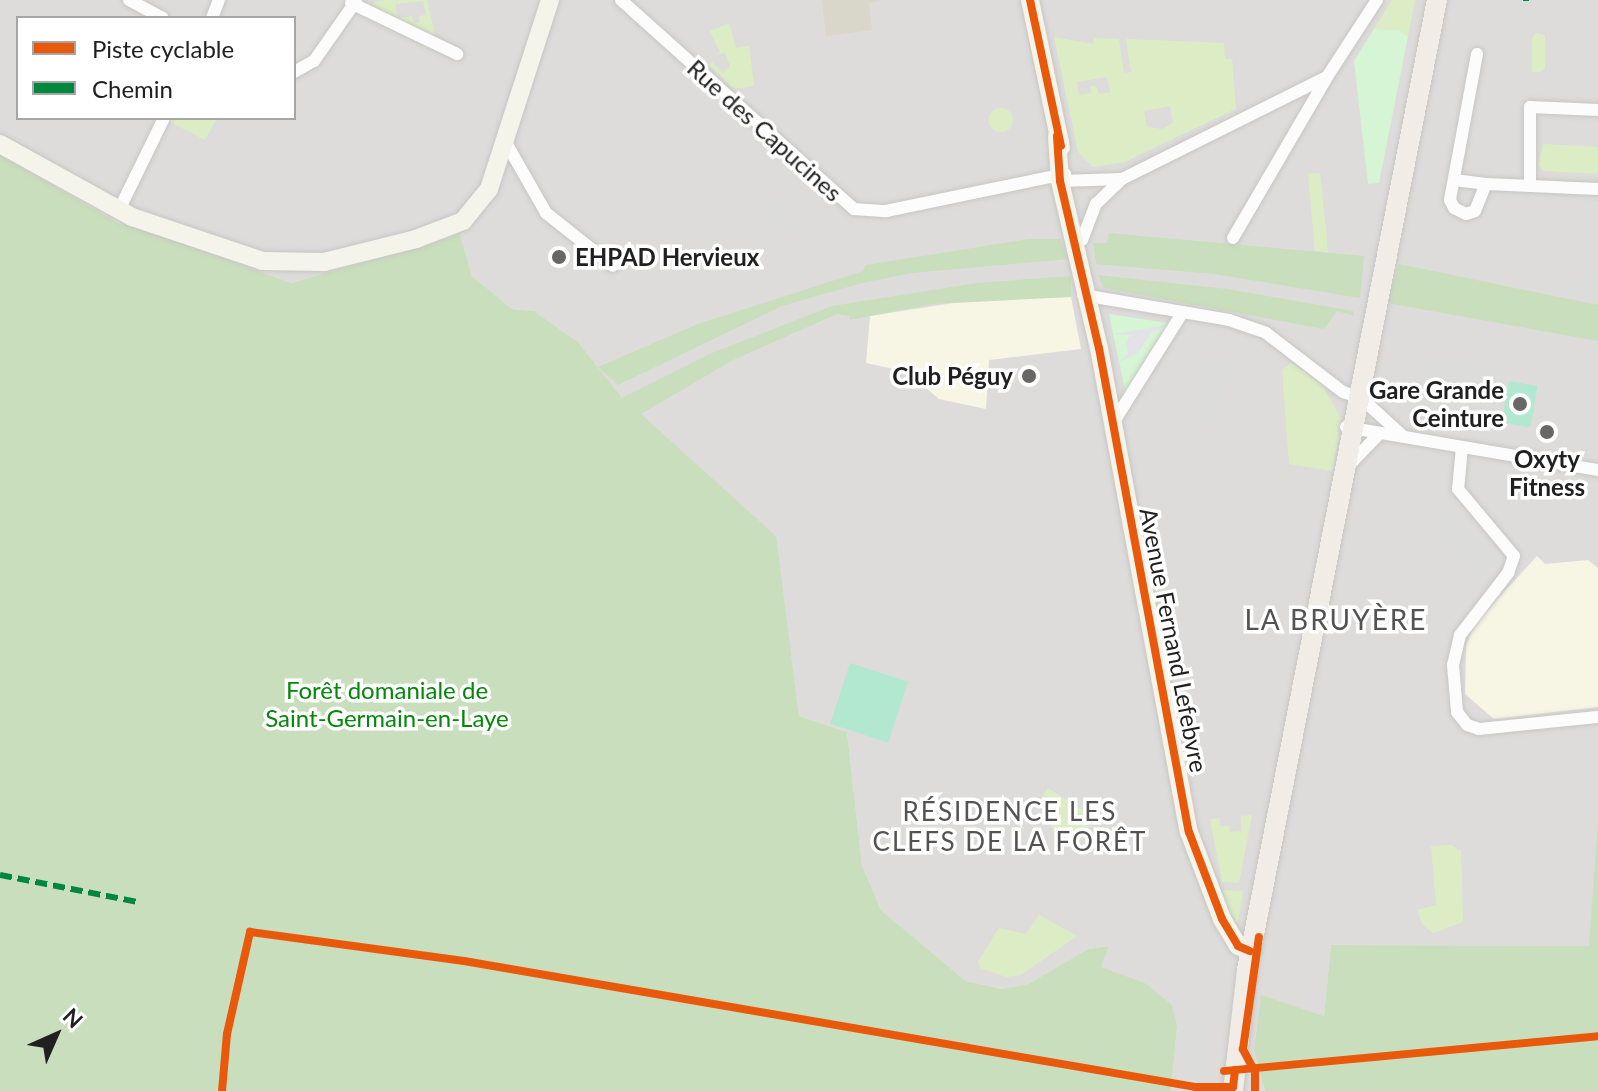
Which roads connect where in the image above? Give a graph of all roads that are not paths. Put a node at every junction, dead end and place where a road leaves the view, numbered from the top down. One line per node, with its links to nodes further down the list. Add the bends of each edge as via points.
1 (129, 0): 8 (street)
2 (550, 0): 15 (street)
3 (621, 0): 17 (street, Rue des Capucines, via 854,209 886,211)
4 (1030, 0): 17 (street, Avenue Fernand Lefebvre)
5 (1377, 0): 12 (street)
6 (1437, 0): 23 (main road)
7 (354, 2): 9 (street); 11 (street, via 314,61)
8 (159, 16)
9 (457, 54)
10 (1477, 54): 19 (street)
11 (296, 71)
12 (1327, 77): 18 (street); 25 (street)
13 (1598, 110): 21 (street, via 1530,107)
14 (163, 120): 24 (street)
15 (505, 141): 24 (street, via 489,189 463,221 447,231 324,262 263,261); 27 (street, via 546,213)
16 (0, 144): 24 (street)
17 (1064, 177): 18 (street, Rue des Capucines); 26 (street, Avenue Fernand Lefebvre); 28 (street, Avenue Fernand Lefebvre)
18 (1122, 179): 26 (street, via 1096,204)
19 (1454, 180): 20 (street); 20 (street, via 1451,204 1466,214 1480,205)
20 (1486, 184): 21 (street)
21 (1530, 186): 22 (street)
22 (1598, 189)
23 (1397, 194): 30 (main road, via 1383,295); 30 (main road, via 1378,248)
24 (119, 210)
25 (1233, 238)
26 (1082, 240): 28 (street, Avenue Fernand Lefebvre)
27 (613, 266)
28 (1088, 295): 29 (street); 31 (street, Avenue Fernand Lefebvre)
29 (1183, 312): 30 (street, via 1266,333); 31 (street)
30 (1352, 413): 32 (street); 32 (street); 34 (main road); 37 (main road)
31 (1113, 423): 37 (street, Avenue Fernand Lefebvre, via 1189,832 1206,886)
32 (1383, 430): 33 (street); 34 (street)
33 (1462, 447): 35 (street); 36 (street, via 1457,484 1469,507 1514,556 1508,573 1467,620 1456,644 1456,704 1467,725 1489,729)
34 (1347, 470): 37 (main road)
35 (1598, 470)
36 (1598, 717)
37 (1245, 943): 38 (main road); 39 (main road)
38 (1222, 1091)
39 (1233, 1091)

